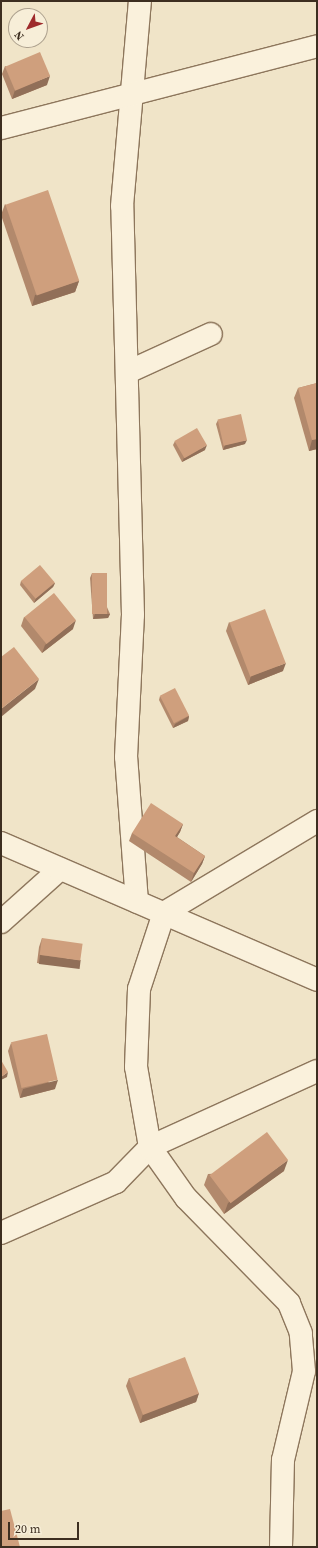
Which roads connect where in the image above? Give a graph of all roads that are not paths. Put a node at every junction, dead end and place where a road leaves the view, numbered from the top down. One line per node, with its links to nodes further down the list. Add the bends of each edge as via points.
1 (140, 1): 3 (street)
2 (317, 46): 3 (street)
3 (129, 96): 4 (street); 6 (street, via 122,206)
4 (1, 128)
5 (211, 334): 6 (street)
6 (128, 372): 10 (street, via 133,615 126,757)
7 (317, 821): 11 (street)
8 (1, 843): 9 (street)
9 (60, 870): 10 (street); 12 (street)
10 (137, 902): 11 (street)
11 (164, 913): 13 (street); 15 (street, via 139,989 136,1067)
12 (1, 922)
13 (317, 980)
14 (317, 1071): 15 (street)
15 (150, 1147): 16 (street, via 116,1182); 17 (street, via 186,1198 289,1303 301,1333 304,1371 283,1460)
16 (1, 1233)
17 (281, 1547)

